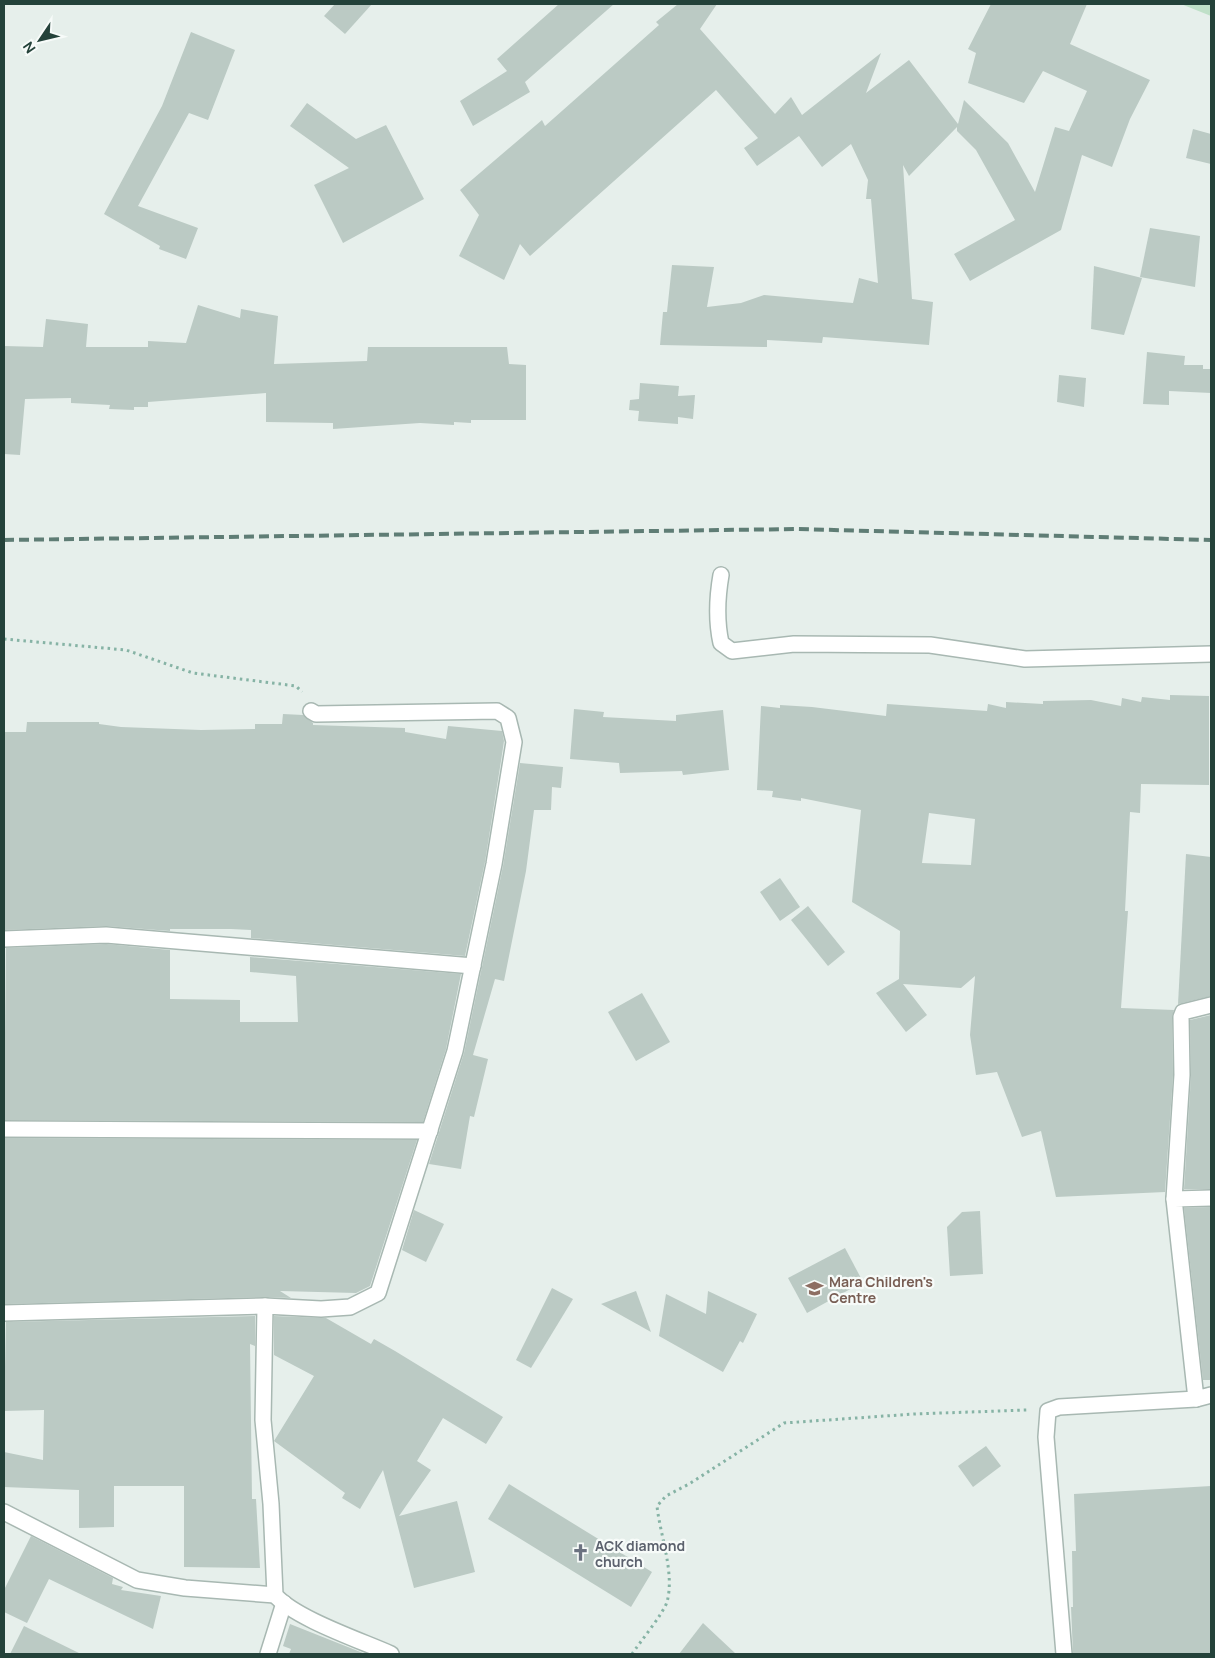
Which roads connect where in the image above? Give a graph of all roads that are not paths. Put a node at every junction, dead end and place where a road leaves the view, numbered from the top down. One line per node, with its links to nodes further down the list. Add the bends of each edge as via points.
1 (721, 575): 2 (street, via 717,626 721,643 732,651 794,644 930,645 1025,659)
2 (1211, 654)
3 (311, 711): 5 (street, via 316,714 497,711 508,718 514,742)
4 (4, 938): 5 (street, via 106,935)
5 (473, 966): 8 (street, via 455,1051)
6 (1211, 1005): 10 (street, via 1183,1012 1180,1017 1182,1075)
7 (4, 1129): 8 (street)
8 (430, 1131): 11 (street, via 378,1293 350,1307)
9 (1211, 1198): 10 (street)
10 (1174, 1199): 14 (street)
11 (264, 1306): 12 (street); 16 (street, via 263,1420)
12 (4, 1313)
13 (1211, 1395): 14 (street)
14 (1196, 1399): 19 (street, via 1059,1407 1048,1411 1046,1438)
15 (4, 1512): 16 (street, via 137,1580)
16 (280, 1599): 17 (street); 18 (street, via 308,1617)
17 (268, 1654)
18 (391, 1654)
19 (1064, 1654)

